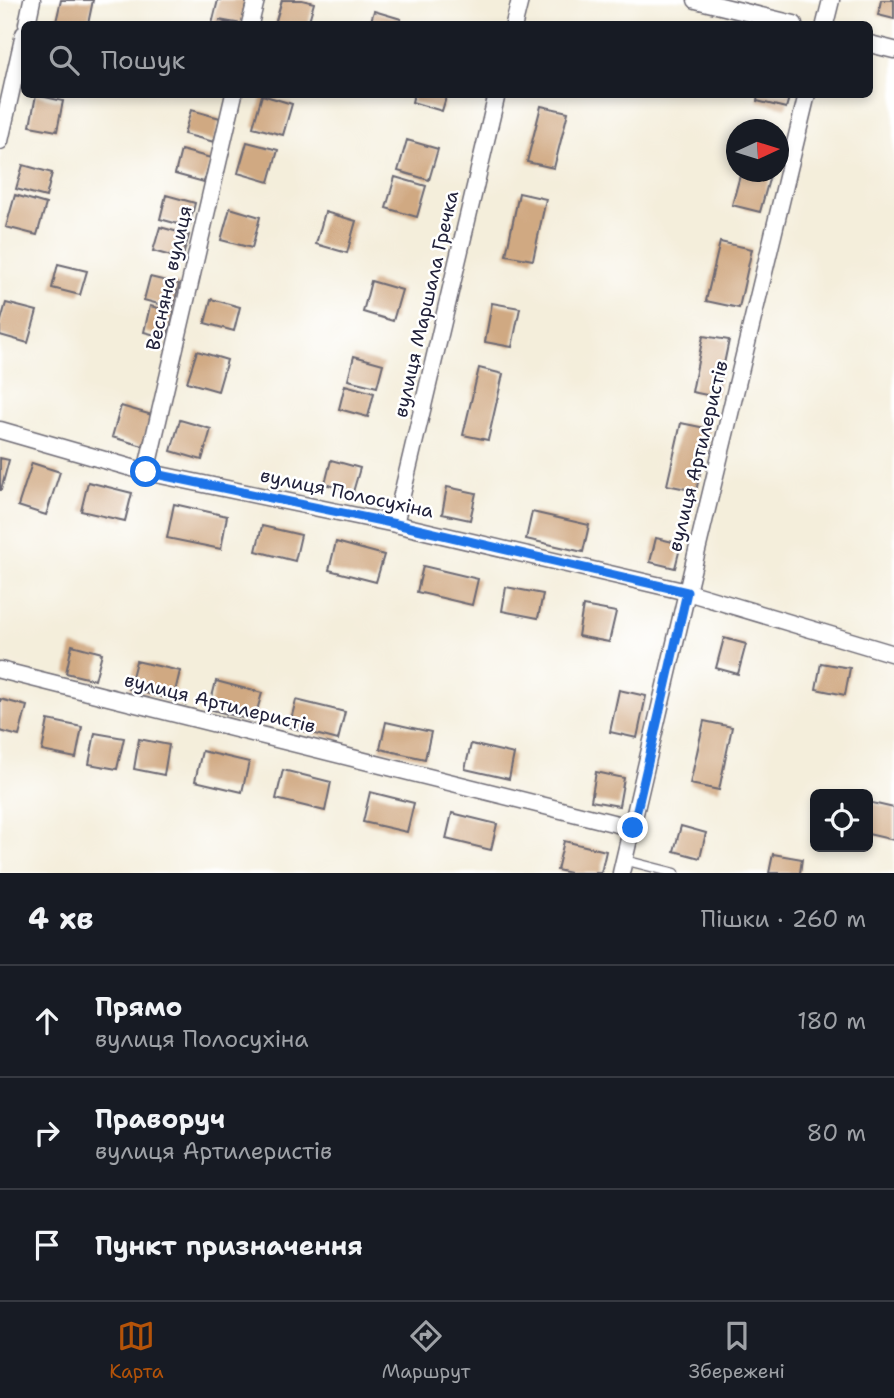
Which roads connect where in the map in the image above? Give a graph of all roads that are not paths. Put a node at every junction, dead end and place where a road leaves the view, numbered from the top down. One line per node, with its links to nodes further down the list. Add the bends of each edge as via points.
1 (32, 0): 6 (street)
2 (256, 0): 7 (street)
3 (520, 0): 8 (street)
4 (696, 0): 9 (street)
5 (831, 0): 10 (street)
6 (28, 21)
7 (251, 21)
8 (515, 21)
9 (782, 21)
10 (826, 21)
11 (873, 45): 13 (street)
12 (21, 47): 17 (street)
13 (894, 50)
14 (233, 98): 19 (street, Весняна вулиця)
15 (496, 98): 20 (street, вулиця Маршала Гречка)
16 (806, 98): 21 (street, вулиця Артилеристів)
17 (0, 141)
18 (0, 430): 19 (street, вулиця Полосухіна)
19 (146, 472): 20 (street, вулиця Полосухіна)
20 (396, 524): 21 (street, вулиця Полосухіна)
21 (687, 592): 22 (street, вулиця Полосухіна); 24 (street, вулиця Артилеристів)
22 (894, 654)
23 (0, 670): 24 (street, вулиця Артилеристів)
24 (633, 828): 25 (street, вулиця Артилеристів)
25 (623, 867): 26 (lane)
26 (675, 873)

